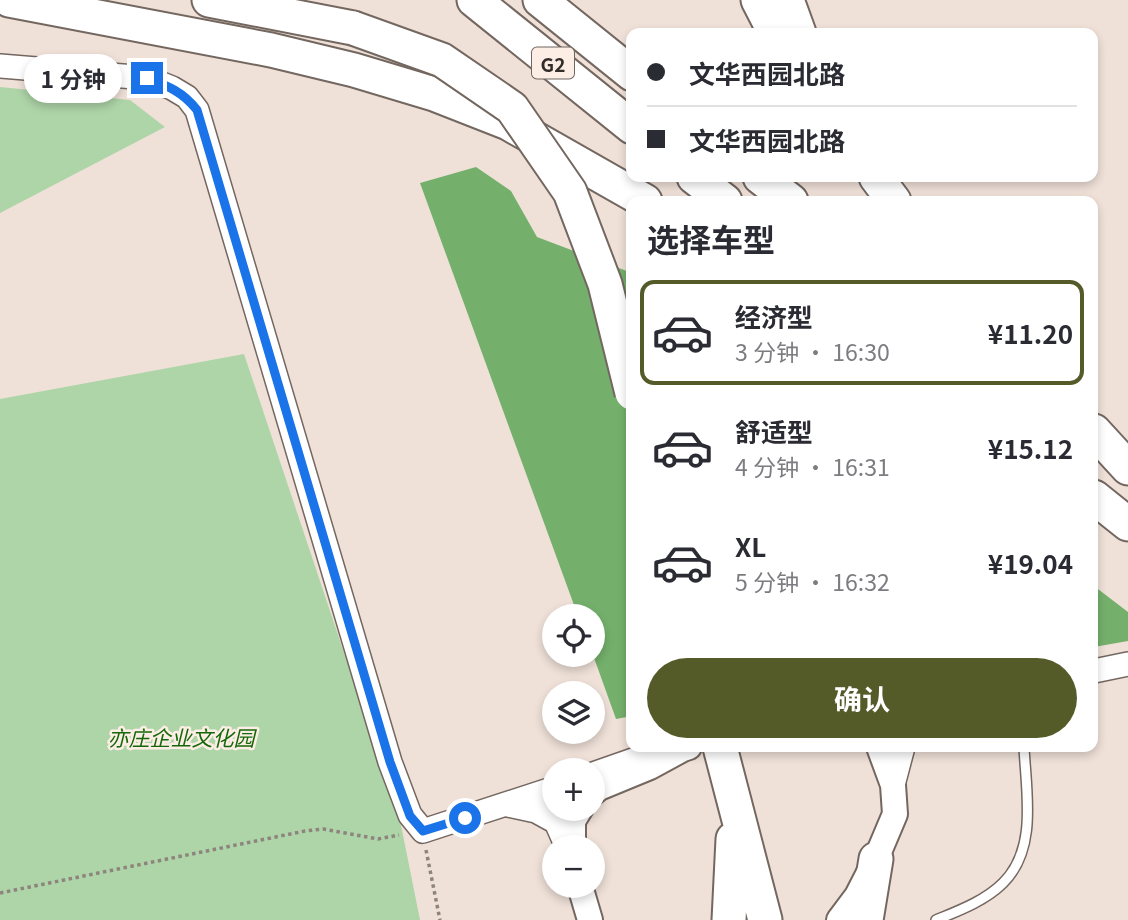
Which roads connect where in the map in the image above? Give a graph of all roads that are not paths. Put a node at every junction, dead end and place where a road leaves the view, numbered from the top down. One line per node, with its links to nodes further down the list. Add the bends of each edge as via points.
1 (9, 0): 10 (highway)
2 (209, 0): 19 (highway, bridge, via 353,28 402,44 442,60 512,108 570,192 605,284)
3 (474, 0): 13 (highway, G2)
4 (540, 0): 12 (highway, G2)
5 (758, 0): 8 (highway)
6 (787, 0): 9 (highway)
7 (0, 14): 10 (highway)
8 (772, 28)
9 (797, 28)
10 (162, 29): 16 (highway, via 283,53 434,94 508,123)
11 (0, 66): 38 (street, via 147,78 187,97 197,110 390,762 410,816 423,831)
12 (626, 69)
13 (626, 122)
14 (700, 182): 17 (highway)
15 (766, 182): 18 (highway)
16 (636, 196)
17 (719, 196)
18 (785, 196)
19 (626, 369)
20 (1098, 436): 22 (highway)
21 (1098, 447): 22 (highway)
22 (1128, 470)
23 (1098, 499): 24 (highway)
24 (1128, 524)
25 (1128, 664): 26 (street)
26 (1098, 670)
27 (660, 752): 33 (street)
28 (678, 752): 35 (main road)
29 (721, 752): 36 (highway)
30 (880, 752): 34 (main road)
31 (901, 752): 34 (street)
32 (1024, 752): 47 (lane, via 1028,825 1020,857 1003,883 967,907)
33 (605, 770)
34 (893, 785): 40 (main road, via 895,814)
35 (605, 786)
36 (731, 791): 43 (highway); 44 (highway)
37 (542, 793): 38 (street)
38 (508, 805): 39 (street, via 536,811 556,822)
39 (562, 835)
40 (876, 859): 45 (main road); 46 (highway)
41 (584, 898): 42 (main road)
42 (590, 920)
43 (729, 920)
44 (765, 920)
45 (839, 920)
46 (866, 920)
47 (936, 920)

